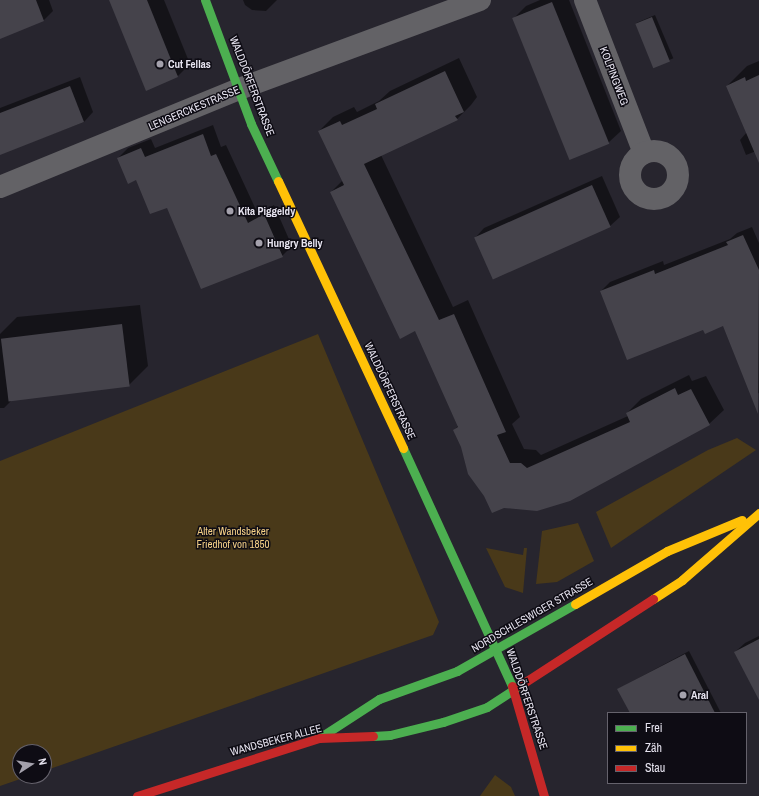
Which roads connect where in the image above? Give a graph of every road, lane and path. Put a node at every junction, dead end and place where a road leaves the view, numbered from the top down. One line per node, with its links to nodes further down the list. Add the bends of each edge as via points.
1 (205, 0): 4 (main road, WALDDÖRFERSTRASSE)
2 (480, 0): 4 (street, LENGERCKESTRASSE)
3 (585, 0): 5 (street, KOLPINGWEG)
4 (239, 89): 6 (street, LENGERCKESTRASSE); 8 (main road, WALDDÖRFERSTRASSE, via 251,124)
5 (644, 153)
6 (0, 187)
7 (758, 513): 8 (main road, NORDSCHLESWIGER STRASSE, via 667,550); 9 (main road, NORDSCHLESWIGER STRASSE, via 682,580)
8 (496, 649): 9 (main road, WALDDÖRFERSTRASSE); 10 (main road, NORDSCHLESWIGER STRASSE, via 457,671 379,699)
9 (514, 691): 10 (main road, WANDSBEKER ALLEE, via 466,715 390,735); 12 (main road, WALDDÖRFERSTRASSE)
10 (319, 738): 11 (main road, WANDSBEKER ALLEE)
11 (137, 796)
12 (544, 796)

